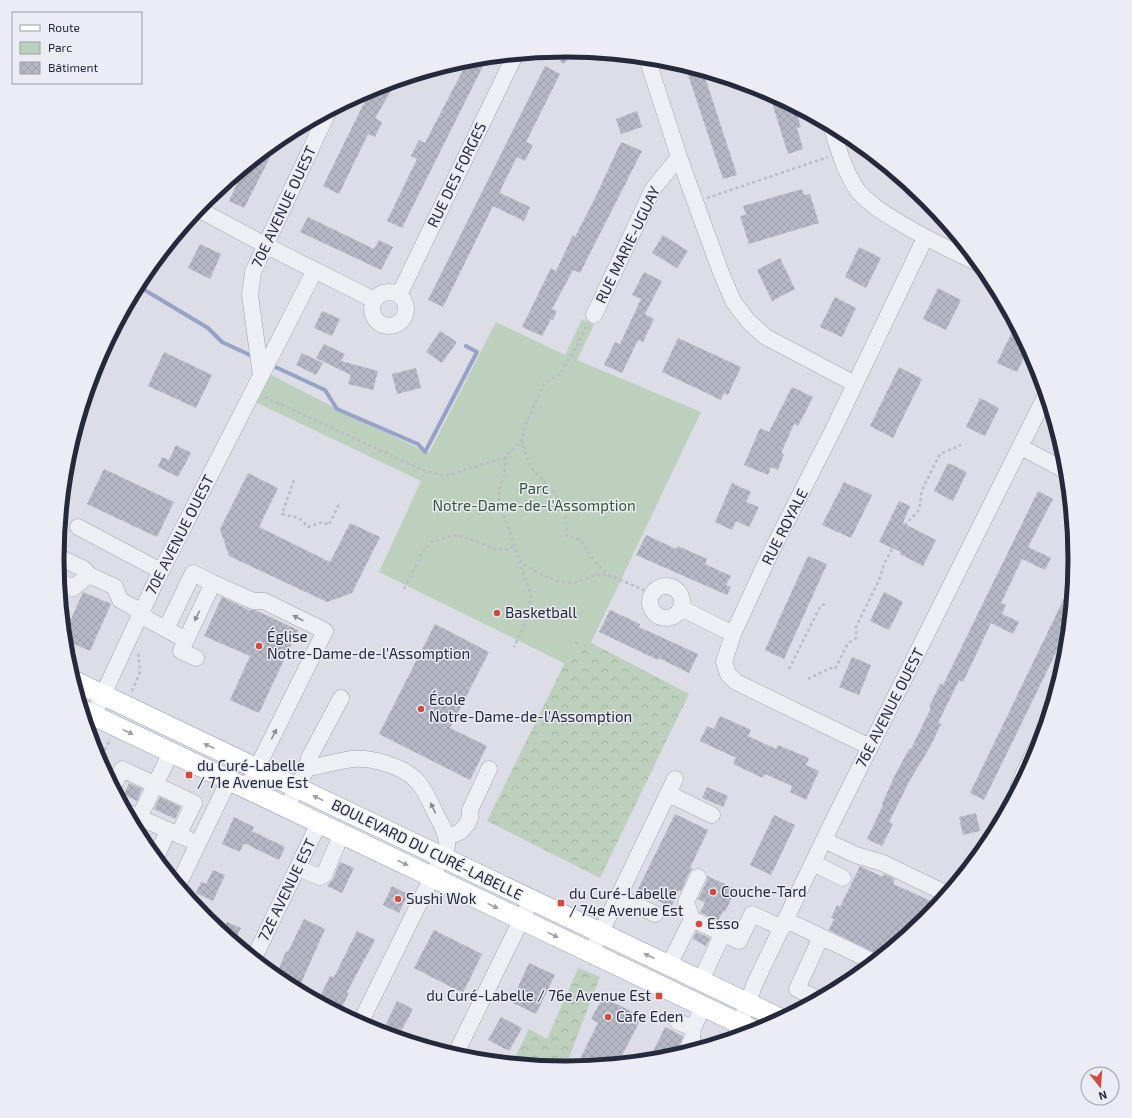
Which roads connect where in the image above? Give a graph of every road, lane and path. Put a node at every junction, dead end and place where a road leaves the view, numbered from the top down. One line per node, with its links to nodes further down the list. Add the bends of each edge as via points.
1 (513, 60): 14 (street, RUE DES FORGES)
2 (649, 64): 7 (street)
3 (325, 119): 11 (street, 70E AVENUE OUEST)
4 (834, 135): 6 (street)
5 (854, 148): 6 (path)
6 (840, 153): 8 (path); 10 (street, via 859,191 881,212)
7 (679, 157): 8 (street); 16 (street, RUE MARIE-UGUAY, via 653,189)
8 (696, 202): 18 (street, via 733,301 748,321 766,337)
9 (204, 212): 11 (street)
10 (925, 238): 12 (street); 18 (street, RUE ROYALE)
11 (265, 245): 13 (street); 17 (street, 70E AVENUE OUEST, via 253,272 250,295)
12 (968, 258)
13 (315, 270): 15 (street); 17 (street, 70E AVENUE OUEST)
14 (399, 295): 15 (street, via 394,292 382,293); 15 (street, via 406,304 406,313 395,325 384,325 374,318)
15 (374, 300)
16 (594, 315): 21 (path, via 560,374 544,384 526,424)
17 (261, 376): 32 (street, 70E AVENUE OUEST)
18 (855, 384): 43 (street, RUE ROYALE)
19 (262, 395): 24 (path, via 425,471 445,476)
20 (1042, 402): 23 (street, 76E AVENUE OUEST)
21 (522, 440): 24 (path); 34 (path, via 527,459 534,471 564,505 567,536 580,540)
22 (961, 445): 49 (path, via 940,454 922,490 919,510 906,524 885,562 856,627 856,638 848,643 835,669 830,668)
23 (1021, 447): 25 (street); 57 (street, 76E AVENUE OUEST)
24 (506, 457): 29 (path, via 499,500)
25 (1059, 467)
26 (294, 480): 27 (path, via 282,514 299,518 308,527 323,522 329,525)
27 (340, 502)
28 (78, 527): 32 (street)
29 (515, 546): 31 (path); 37 (path, via 506,550 495,549 454,535 431,542 422,553)
30 (64, 559): 33 (street, via 84,569)
31 (519, 559): 34 (path, via 531,569 562,582 575,582 600,574); 45 (path, via 531,601)
32 (161, 570): 41 (street, 70E AVENUE OUEST)
33 (89, 575): 36 (street, via 74,588); 41 (street, via 115,587 120,600)
34 (609, 576): 38 (path)
35 (213, 583): 42 (street, via 193,573); 44 (street, one-way to 44); 61 (street, one-way to 35, via 325,631 264,601 253,601)
36 (65, 584)
37 (404, 589)
38 (652, 594): 40 (street, via 660,587 671,587 681,597); 40 (street, via 650,605 656,615 667,618 677,613)
39 (827, 602): 48 (path, via 820,607)
40 (680, 608): 43 (street)
41 (141, 614): 42 (street); 52 (street, 70E AVENUE OUEST)
42 (166, 629): 44 (street)
43 (733, 634): 57 (street, RUE ROYALE, via 724,662 728,674 736,682)
44 (186, 640): 46 (street, via 181,651)
45 (514, 647)
46 (196, 658)
47 (140, 661): 51 (path, via 140,672)
48 (789, 669)
49 (808, 679)
50 (80, 684): 52 (main road, BOULEVARD DU CURÉ-LABELLE)
51 (131, 693)
52 (103, 695): 54 (street, 70E AVENUE OUEST); 61 (main road, BOULEVARD DU CURÉ-LABELLE, one-way to 52)
53 (341, 698): 60 (street, via 309,758)
54 (89, 715)
55 (90, 718): 58 (main road, BOULEVARD DU CURÉ-LABELLE, one-way to 58)
56 (110, 740): 59 (path)
57 (870, 747): 78 (street, 76E AVENUE OUEST)
58 (171, 752): 64 (main road, BOULEVARD DU CURÉ-LABELLE); 66 (street)
59 (103, 754)
60 (307, 768): 68 (street); 77 (street, one-way to 60, via 420,785 404,771 362,759)
61 (257, 769): 67 (street); 68 (main road, BOULEVARD DU CURÉ-LABELLE)
62 (489, 769): 77 (street, via 464,829)
63 (676, 779): 69 (street)
64 (229, 780): 67 (main road, BOULEVARD DU CURÉ-LABELLE); 79 (street)
65 (116, 781): 66 (street, via 122,769)
66 (155, 785): 71 (street); 75 (street, via 194,803)
67 (247, 788): 70 (main road, BOULEVARD DU CURÉ-LABELLE)
68 (297, 788): 70 (street); 82 (main road, BOULEVARD DU CURÉ-LABELLE, one-way to 68)
69 (669, 794): 72 (street); 90 (street)
70 (287, 808): 74 (main road, BOULEVARD DU CURÉ-LABELLE)
71 (134, 814)
72 (712, 815)
73 (135, 816): 75 (street)
74 (319, 823): 76 (main road, BOULEVARD DU CURÉ-LABELLE); 84 (street, 72E AVENUE EST)
75 (173, 833): 79 (street); 80 (street)
76 (342, 834): 84 (street, via 324,875 320,877); 86 (main road, BOULEVARD DU CURÉ-LABELLE, one-way to 86)
77 (446, 838): 82 (street, via 447,847)
78 (824, 840): 81 (street); 83 (street, 76E AVENUE OUEST)
79 (198, 844): 88 (street)
80 (159, 852)
81 (853, 854): 83 (street, via 841,877); 85 (street); 89 (street, via 883,863)
82 (442, 857): 86 (street); 91 (main road, BOULEVARD DU CURÉ-LABELLE)
83 (813, 863): 95 (street, 76E AVENUE OUEST)
84 (298, 868): 100 (street, 72E AVENUE EST)
85 (882, 872)
86 (432, 877): 94 (main road, BOULEVARD DU CURÉ-LABELLE, one-way to 94); 108 (street)
87 (698, 877): 93 (street, via 686,902)
88 (180, 880)
89 (942, 891)
90 (619, 897): 92 (street); 96 (street)
91 (531, 900): 94 (street); 96 (main road, BOULEVARD DU CURÉ-LABELLE)
92 (655, 914)
93 (692, 919): 97 (street); 102 (street)
94 (521, 920): 99 (main road, BOULEVARD DU CURÉ-LABELLE, one-way to 99); 114 (street)
95 (784, 924): 97 (street, via 752,914 739,941); 98 (street); 105 (street, 76E AVENUE OUEST)
96 (602, 933): 99 (street); 102 (main road, BOULEVARD DU CURÉ-LABELLE, one-way to 96)
97 (723, 933): 103 (street)
98 (821, 937): 101 (street); 104 (street, via 797,989)
99 (591, 953): 106 (main road, BOULEVARD DU CURÉ-LABELLE)
100 (256, 954)
101 (869, 959)
102 (669, 965): 103 (main road, BOULEVARD DU CURÉ-LABELLE)
103 (700, 980): 105 (main road, BOULEVARD DU CURÉ-LABELLE)
104 (812, 996)
105 (748, 1003): 107 (main road, BOULEVARD DU CURÉ-LABELLE); 111 (street, 76E AVENUE OUEST)
106 (704, 1007): 110 (street); 112 (main road, BOULEVARD DU CURÉ-LABELLE)
107 (775, 1015)
108 (363, 1018)
109 (678, 1022): 110 (street)
110 (693, 1028): 113 (street)
111 (744, 1028)
112 (740, 1029)
113 (689, 1046)
114 (458, 1049)

